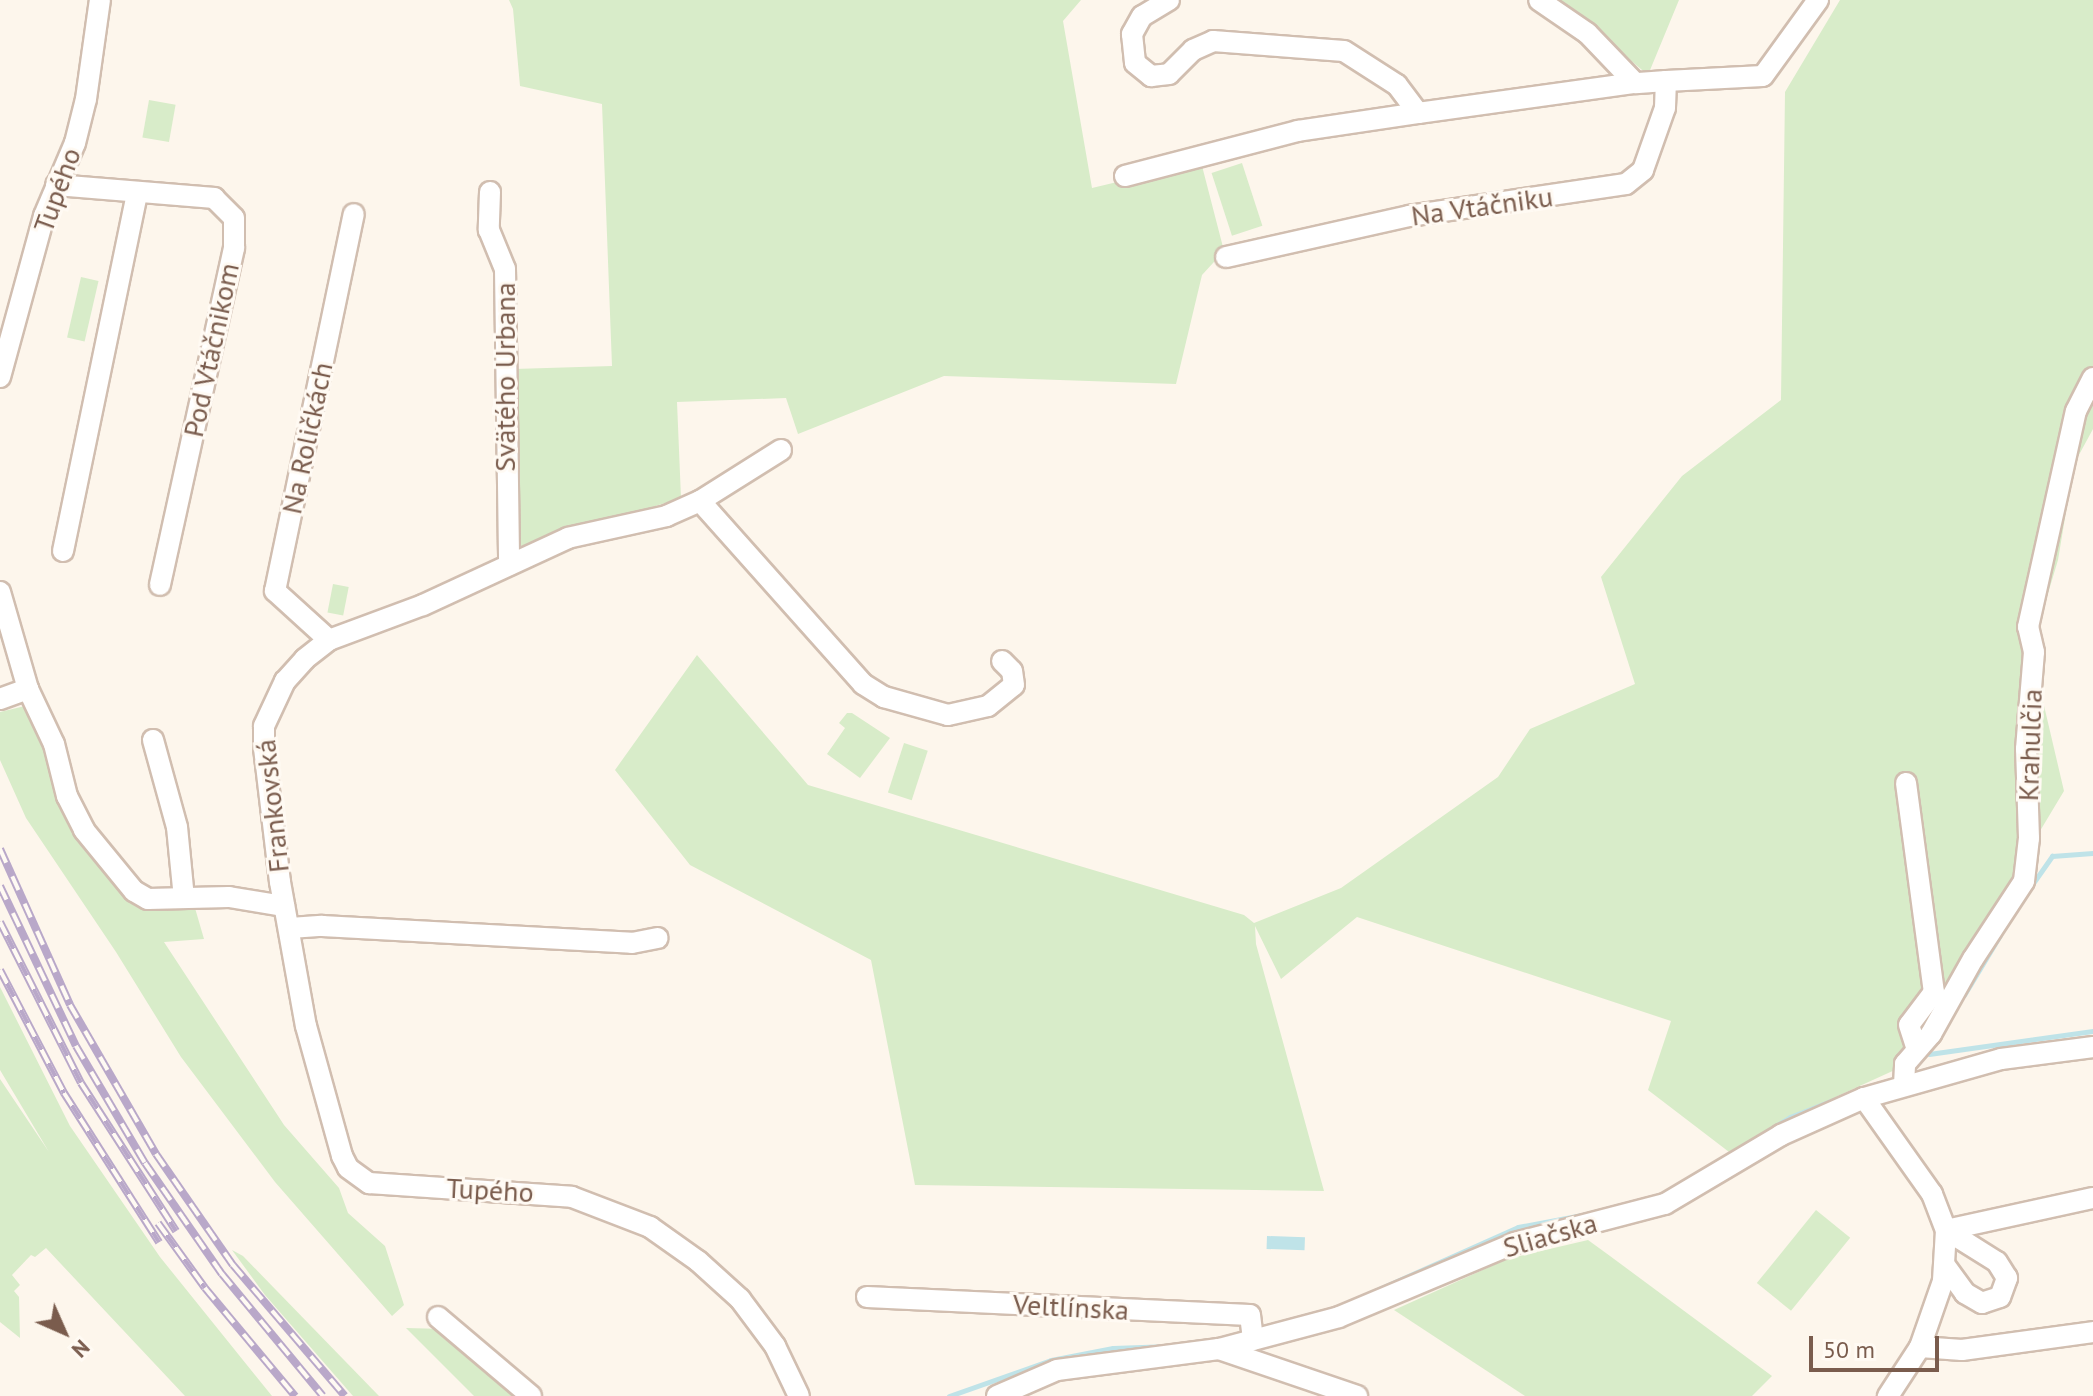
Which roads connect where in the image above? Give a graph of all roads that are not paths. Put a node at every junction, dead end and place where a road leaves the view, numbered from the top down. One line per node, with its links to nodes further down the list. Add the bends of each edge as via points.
1 (100, 0): 9 (street, Tupého, via 86,99 75,143)
2 (1169, 0): 7 (street, via 1142,16 1132,34 1135,63 1151,76 1169,74 1193,50 1213,41 1334,48 1397,85)
3 (1539, 0): 6 (street, via 1587,33)
4 (1818, 0): 5 (street, via 1763,76)
5 (1666, 81): 6 (street); 13 (street, Na Vtáčniku, via 1660,129 1643,170 1626,184 1409,216)
6 (1635, 83): 7 (street)
7 (1418, 113): 8 (street, via 1298,131)
8 (1125, 176)
9 (56, 185): 11 (street, Pod Vtáčnikom); 14 (street, Tupého)
10 (490, 192): 19 (street, Svätého Urbana, via 489,230 505,269)
11 (137, 193): 18 (street); 20 (street, Pod Vtáčnikom, via 214,198 234,218 234,248)
12 (354, 214): 22 (street, Na Roličkách, via 275,591)
13 (1226, 257)
14 (0, 377)
15 (2093, 378): 32 (street, Krahulčia, via 2076,411 2028,627 2034,652 2024,881 1931,1034)
16 (781, 450): 17 (street, Frankovská)
17 (700, 501): 19 (street, Frankovská, via 667,516 568,538); 23 (street, via 863,684 884,697 948,715 988,706 1014,685 1012,671)
18 (63, 551)
19 (509, 565): 22 (street, Frankovská)
20 (160, 585)
21 (0, 592): 24 (street)
22 (329, 640): 29 (street, Frankovská, via 285,681 264,726)
23 (1002, 661)
24 (28, 689): 25 (street); 28 (street, via 84,830 134,891 148,899)
25 (0, 699)
26 (153, 740): 28 (street, via 177,827)
27 (1906, 783): 32 (street, via 1934,992 1909,1025)
28 (184, 898): 29 (street, via 229,897)
29 (284, 906): 30 (street, Frankovská)
30 (290, 928): 31 (street, via 632,943); 47 (street, Tupého, via 306,1026 342,1156 356,1177 369,1183 560,1195 650,1227 740,1299 775,1346)
31 (658, 938)
32 (1916, 1047): 34 (street, Krahulčia, via 1905,1064)
33 (2093, 1047): 34 (street, Sliačska, via 2001,1059)
34 (1904, 1085): 35 (street, Sliačska)
35 (1864, 1098): 37 (street, via 1932,1194); 42 (street, Sliačska, via 1781,1135 1665,1204 1515,1243 1339,1317)
36 (2093, 1198): 37 (street)
37 (1946, 1230): 38 (street); 38 (street, via 1997,1262 2007,1278 2000,1297 1982,1303 1965,1293)
38 (1946, 1267): 43 (street)
39 (867, 1297): 42 (street, Veltlínska, via 1250,1315)
40 (438, 1317): 46 (street)
41 (2093, 1332): 43 (street, via 1962,1350)
42 (1253, 1340): 44 (street, Sliačska)
43 (1920, 1347): 49 (street)
44 (1219, 1349): 45 (street, Sliačska, via 1057,1370); 48 (street)
45 (1008, 1394)
46 (531, 1396)
47 (799, 1396)
48 (1357, 1396)
49 (1888, 1396)

